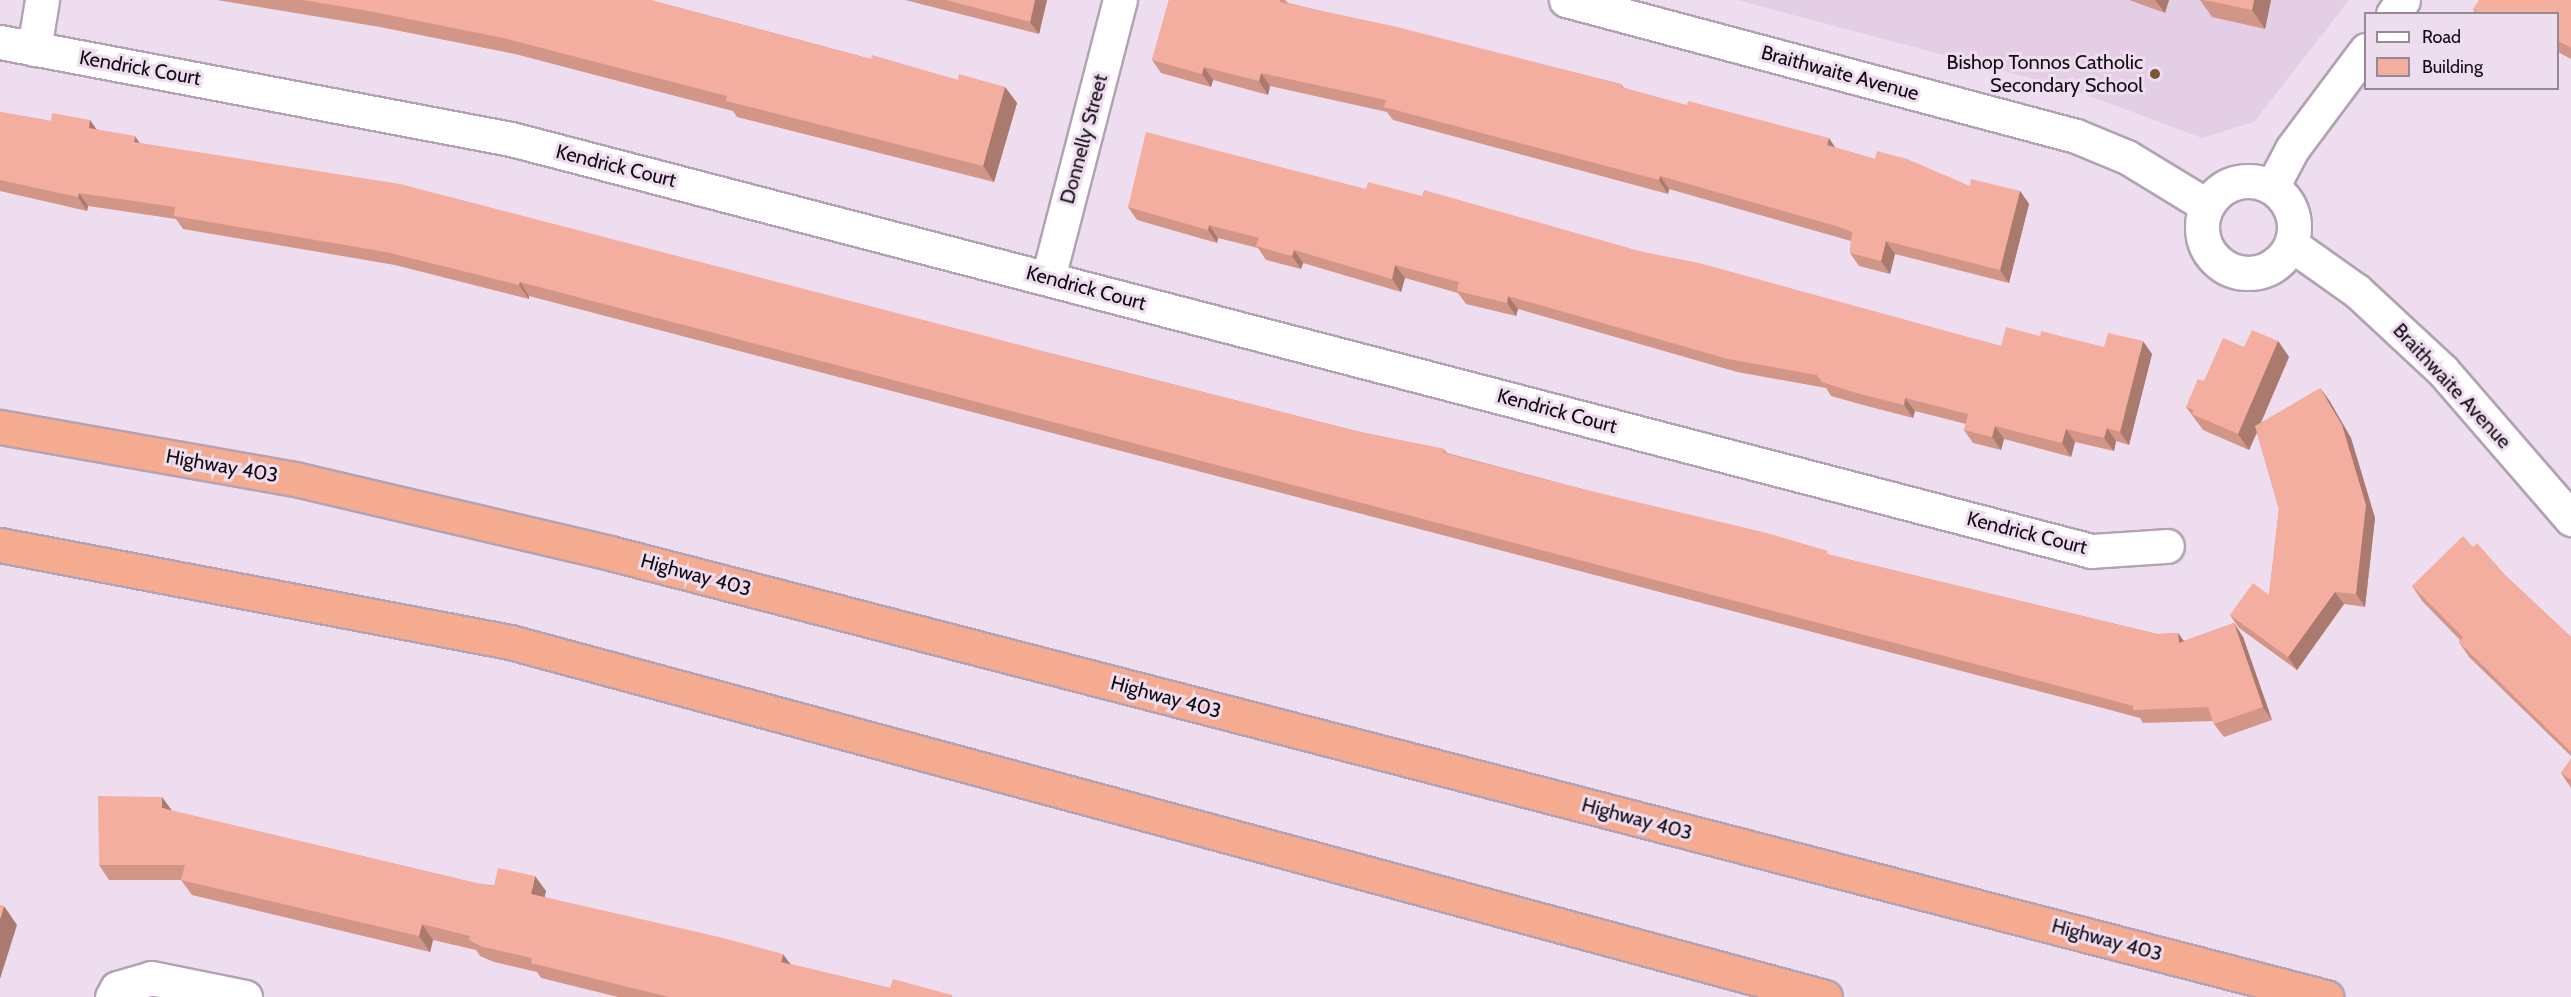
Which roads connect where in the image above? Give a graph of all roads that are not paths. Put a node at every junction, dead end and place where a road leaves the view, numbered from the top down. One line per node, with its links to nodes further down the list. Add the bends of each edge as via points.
1 (42, 0): 5 (street)
2 (1120, 0): 10 (street, Donnelly Street)
3 (1566, 0): 8 (street, Braithwaite Avenue, via 2076,136 2127,157)
4 (0, 42): 5 (street, Kendrick Court)
5 (34, 49): 10 (street, Kendrick Court, via 461,128)
6 (2364, 53): 7 (street, via 2292,149)
7 (2272, 187): 8 (street, via 2258,181 2228,184); 9 (street, via 2290,208 2294,221)
8 (2206, 205): 9 (street, via 2201,226 2206,248 2226,268 2244,273 2262,271 2278,263)
9 (2292, 245): 12 (street, Braithwaite Avenue, via 2357,291 2443,371)
10 (1048, 278): 14 (street, Kendrick Court, via 2091,551)
11 (0, 427): 18 (highway, Highway 403, via 295,479 610,553)
12 (2571, 519)
13 (0, 545): 17 (highway, via 510,642)
14 (2167, 546)
15 (112, 997): 16 (street, via 117,988 151,978)
16 (245, 997)
17 (1826, 997)
18 (2325, 997)

